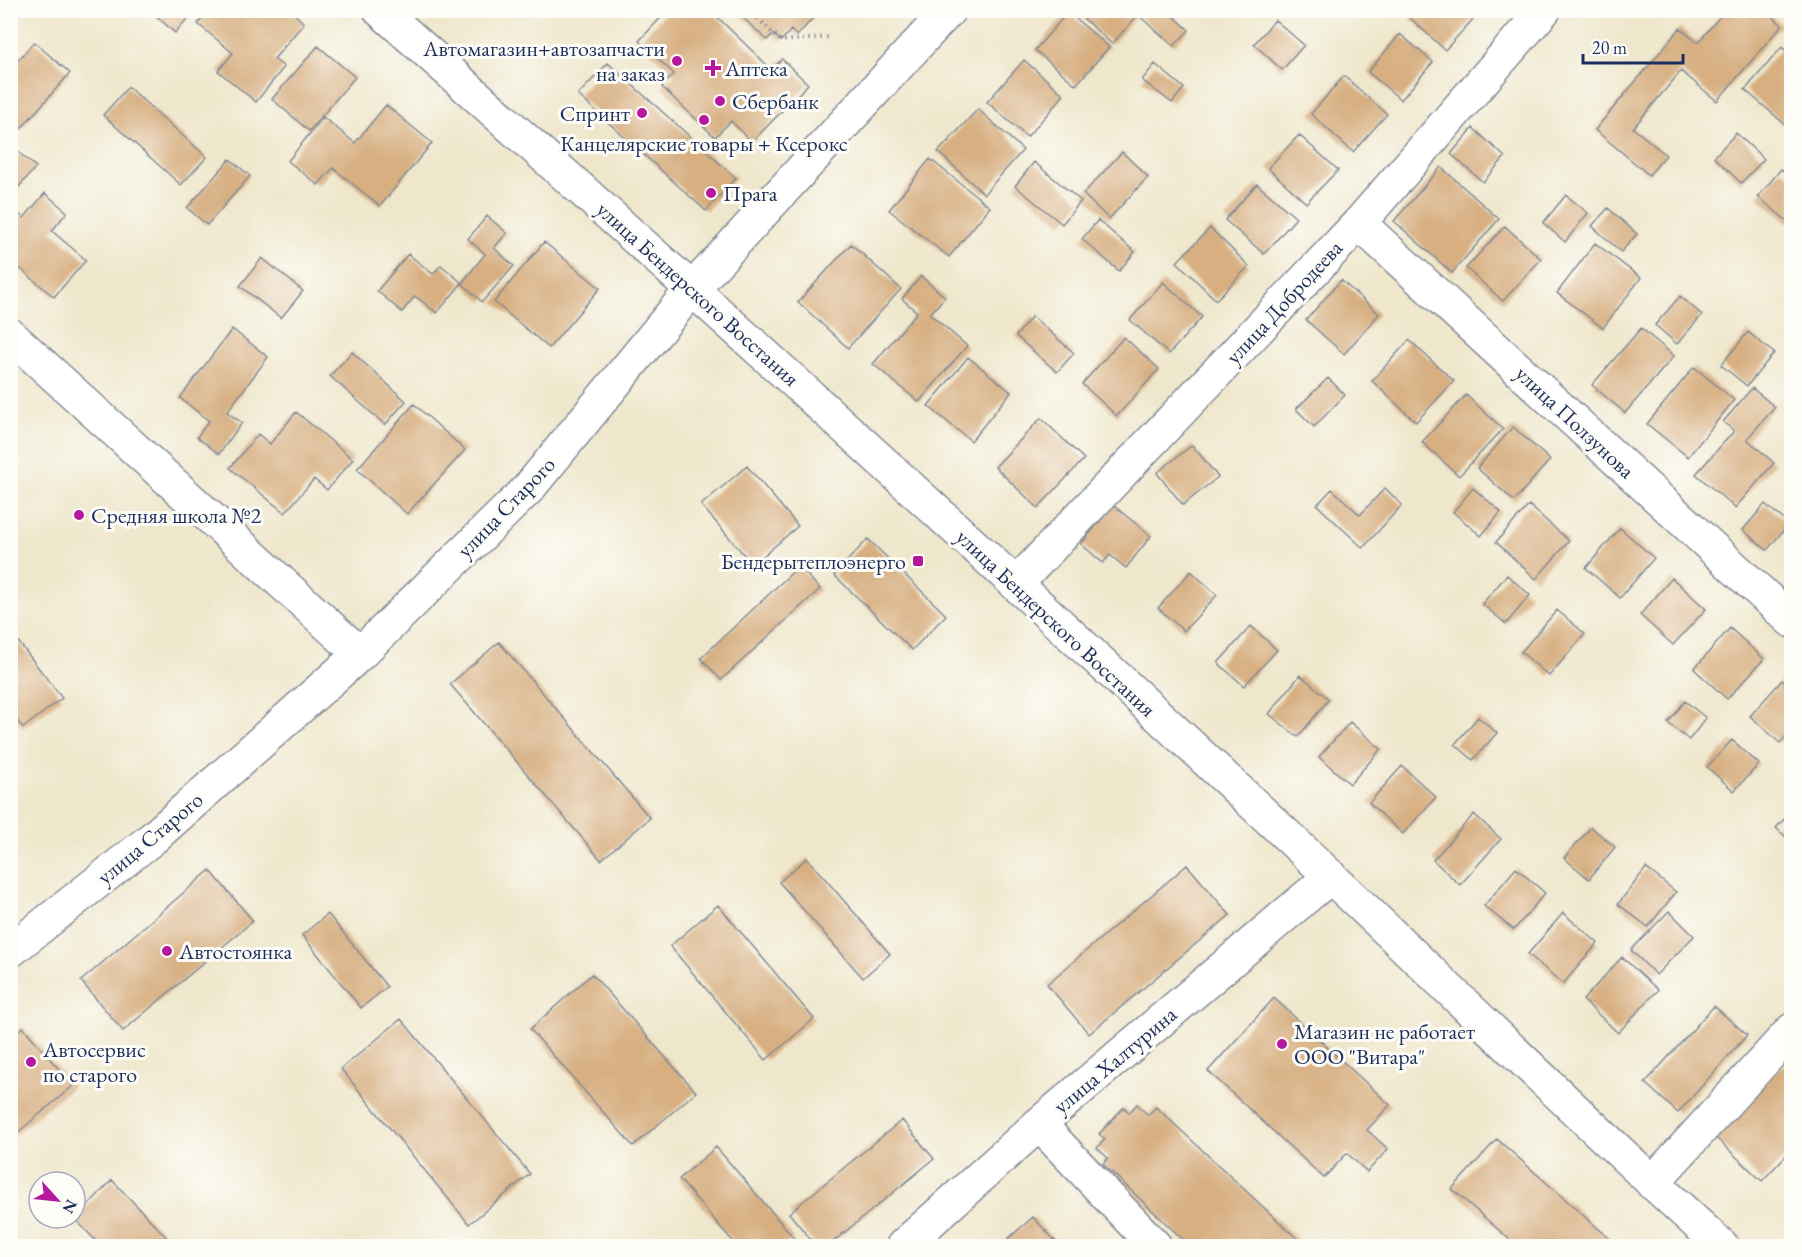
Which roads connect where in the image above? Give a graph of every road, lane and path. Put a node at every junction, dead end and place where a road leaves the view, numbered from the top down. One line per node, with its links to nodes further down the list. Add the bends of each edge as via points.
1 (380, 10): 7 (street, улица Бендерского Восстания)
2 (749, 10): 5 (path, via 781,42)
3 (949, 10): 7 (street, улица Старого)
4 (1544, 10): 6 (street, улица Добродеева)
5 (830, 37)
6 (1359, 223): 9 (street, улица Добродеева); 10 (street, улица Ползунова)
7 (693, 288): 9 (street, улица Бендерского Восстания); 11 (street, улица Старого, via 528,489)
8 (10, 335): 11 (street)
9 (1016, 584): 12 (street, улица Бендерского Восстания)
10 (1791, 621)
11 (360, 654): 13 (street, улица Старого, via 153,838)
12 (1330, 876): 15 (street, улица Халтурина); 16 (street, улица Бендерского Восстания)
13 (10, 951)
14 (1791, 1030): 16 (street)
15 (1040, 1124): 17 (street, улица Халтурина); 18 (street)
16 (1652, 1184): 19 (street, улица Бендерского Восстания)
17 (903, 1246)
18 (1155, 1246)
19 (1722, 1246)

